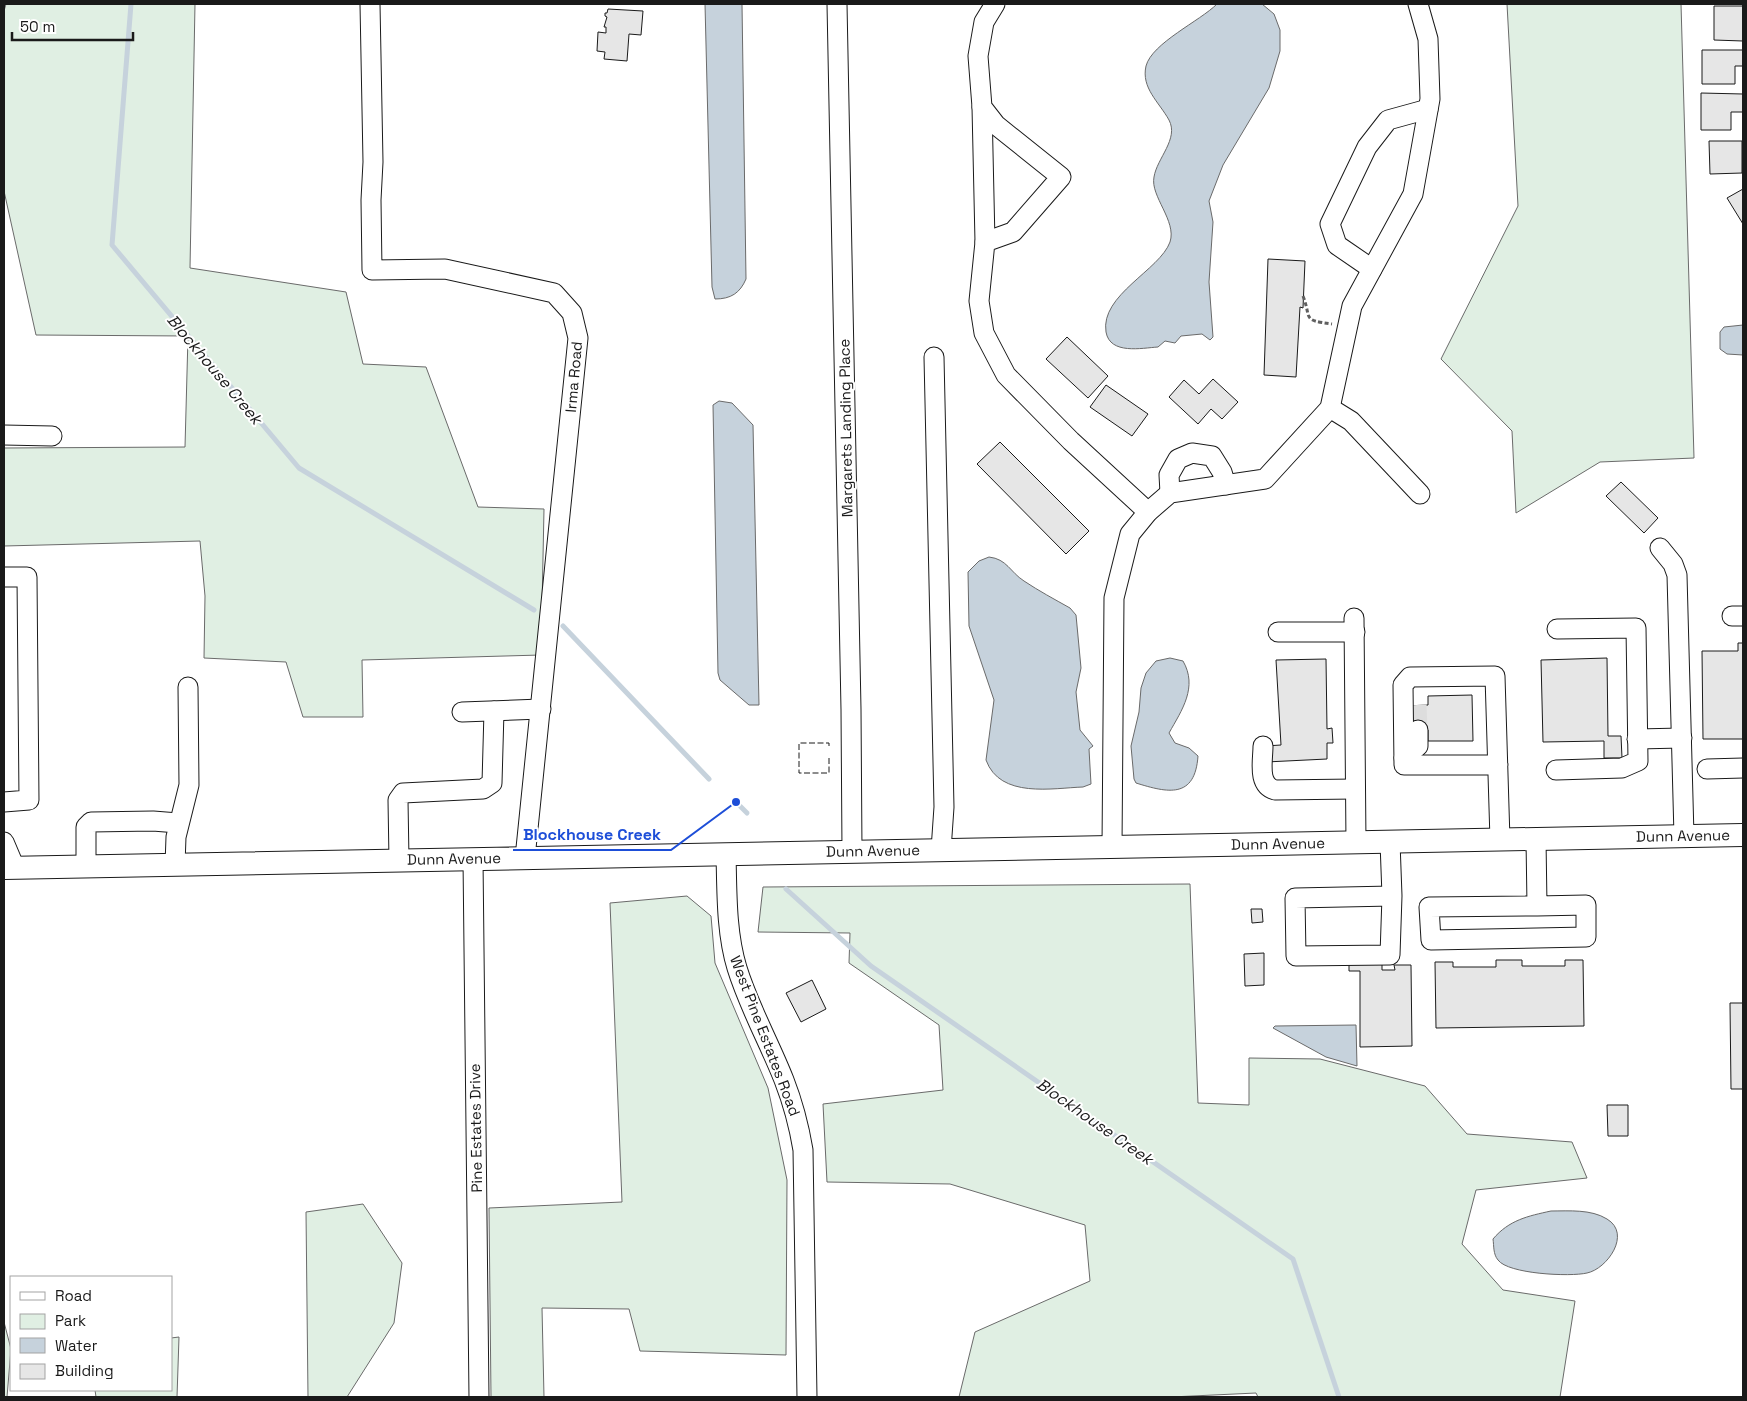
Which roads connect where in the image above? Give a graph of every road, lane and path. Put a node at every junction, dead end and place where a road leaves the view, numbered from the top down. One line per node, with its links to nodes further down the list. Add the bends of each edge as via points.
1 (370, 4): 26 (street, Irma Road, via 372,270 445,269 554,294 572,313 576,324 578,338)
2 (837, 4): 50 (street, Margarets Landing Place)
3 (995, 4): 5 (street, via 984,22 978,56)
4 (1418, 4): 6 (street, via 1428,39)
5 (982, 107): 7 (street); 7 (street, via 996,125 1061,177 1013,232)
6 (1428, 109): 8 (street, via 1412,194); 8 (street, via 1388,120 1367,147 1330,224 1337,245)
7 (985, 242): 18 (street, via 979,301 984,333 1006,375)
8 (1372, 269): 10 (street, via 1352,306)
9 (1303, 296): 10 (path, via 1307,316 1312,321)
10 (1348, 326): 12 (street)
11 (934, 357): 49 (street, via 944,788)
12 (1330, 408): 15 (street, via 1265,479); 17 (street, via 1351,420)
13 (4, 435): 14 (street)
14 (52, 436)
15 (1226, 485): 16 (street); 16 (street, via 1212,456 1192,454 1178,459 1169,474)
16 (1170, 493): 18 (street)
17 (1420, 494)
18 (1148, 512): 48 (street, via 1130,534 1114,598)
19 (1660, 548): 30 (street, via 1674,564 1677,575)
20 (4, 577): 39 (street, via 27,577 29,800)
21 (1557, 629): 31 (street, via 1636,628)
22 (1278, 632): 38 (street, via 1354,625)
23 (1402, 685): 25 (street); 33 (street); 34 (street, via 1410,677 1495,676)
24 (188, 687): 40 (street, via 189,784)
25 (1416, 706)
26 (541, 709): 27 (street); 52 (street, Irma Road)
27 (494, 711): 28 (street); 54 (street, via 492,783 483,789 403,793 398,800)
28 (462, 712)
29 (1418, 730): 33 (street, via 1418,746)
30 (1682, 738): 31 (street); 42 (street)
31 (1638, 739): 37 (street, via 1638,761 1630,766)
32 (1263, 746): 38 (street, via 1263,782 1268,788)
33 (1404, 758): 34 (street, via 1404,764)
34 (1498, 765): 44 (street)
35 (1743, 768): 36 (street)
36 (1707, 769)
37 (1556, 770)
38 (1355, 789): 46 (street)
39 (4, 802)
40 (178, 823): 55 (street); 56 (street, via 92,822 86,827)
41 (1743, 835): 42 (main road, Dunn Avenue)
42 (1684, 836): 43 (main road, Dunn Avenue)
43 (1536, 839): 44 (main road, Dunn Avenue); 59 (street)
44 (1500, 840): 47 (main road, Dunn Avenue)
45 (4, 842): 57 (street)
46 (1356, 842): 47 (main road, Dunn Avenue); 48 (main road, Dunn Avenue)
47 (1390, 842): 58 (street)
48 (1112, 847): 49 (main road, Dunn Avenue)
49 (941, 850): 50 (main road, Dunn Avenue)
50 (852, 851): 51 (main road, Dunn Avenue)
51 (726, 854): 52 (main road, Dunn Avenue); 61 (street, West Pine Estates Road, via 732,949 750,1005 784,1081 803,1150)
52 (525, 858): 53 (main road, Dunn Avenue)
53 (473, 859): 54 (main road, Dunn Avenue); 60 (street, Pine Estates Drive)
54 (399, 860): 55 (main road, Dunn Avenue)
55 (175, 865): 56 (main road, Dunn Avenue)
56 (86, 866): 57 (main road, Dunn Avenue)
57 (9, 868)
58 (1392, 896): 58 (street, via 1390,955 1296,956 1295,898)
59 (1537, 906): 59 (street, via 1586,905 1586,938 1430,940 1429,907)
60 (479, 1397)
61 (807, 1397)

